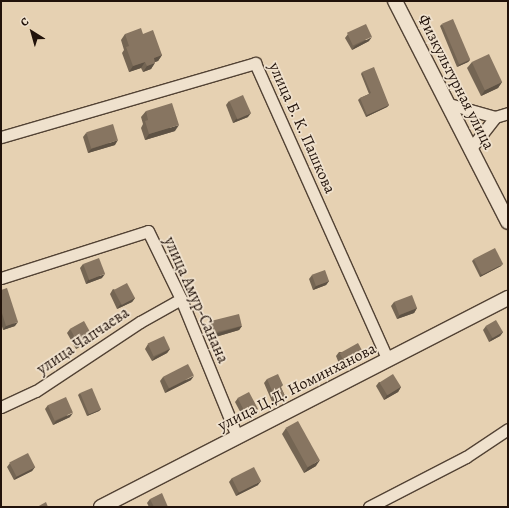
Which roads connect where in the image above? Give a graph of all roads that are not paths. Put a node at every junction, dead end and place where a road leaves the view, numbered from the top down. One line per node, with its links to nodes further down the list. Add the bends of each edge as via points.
1 (395, 1): 2 (street, Физкультурная улица)
2 (449, 104): 4 (street); 6 (street, Физкультурная улица)
3 (508, 113): 4 (street)
4 (495, 117): 6 (street)
5 (1, 137): 11 (street, улица Б. К. Пашкова, via 256,63)
6 (471, 148): 7 (street, Физкультурная улица)
7 (508, 222)
8 (1, 278): 10 (street, улица Амур-Санана, via 148,231)
9 (508, 298): 11 (street, улица Ц.Д. Номинханова)
10 (181, 299): 12 (street, улица Чапчаева, via 140,322 36,391); 14 (street, улица Амур-Санана)
11 (388, 360): 14 (street, улица Ц.Д. Номинханова)
12 (1, 407)
13 (508, 429): 16 (street, via 466,457)
14 (237, 436): 15 (street, улица Ц.Д. Номинханова)
15 (101, 507)
16 (368, 507)

